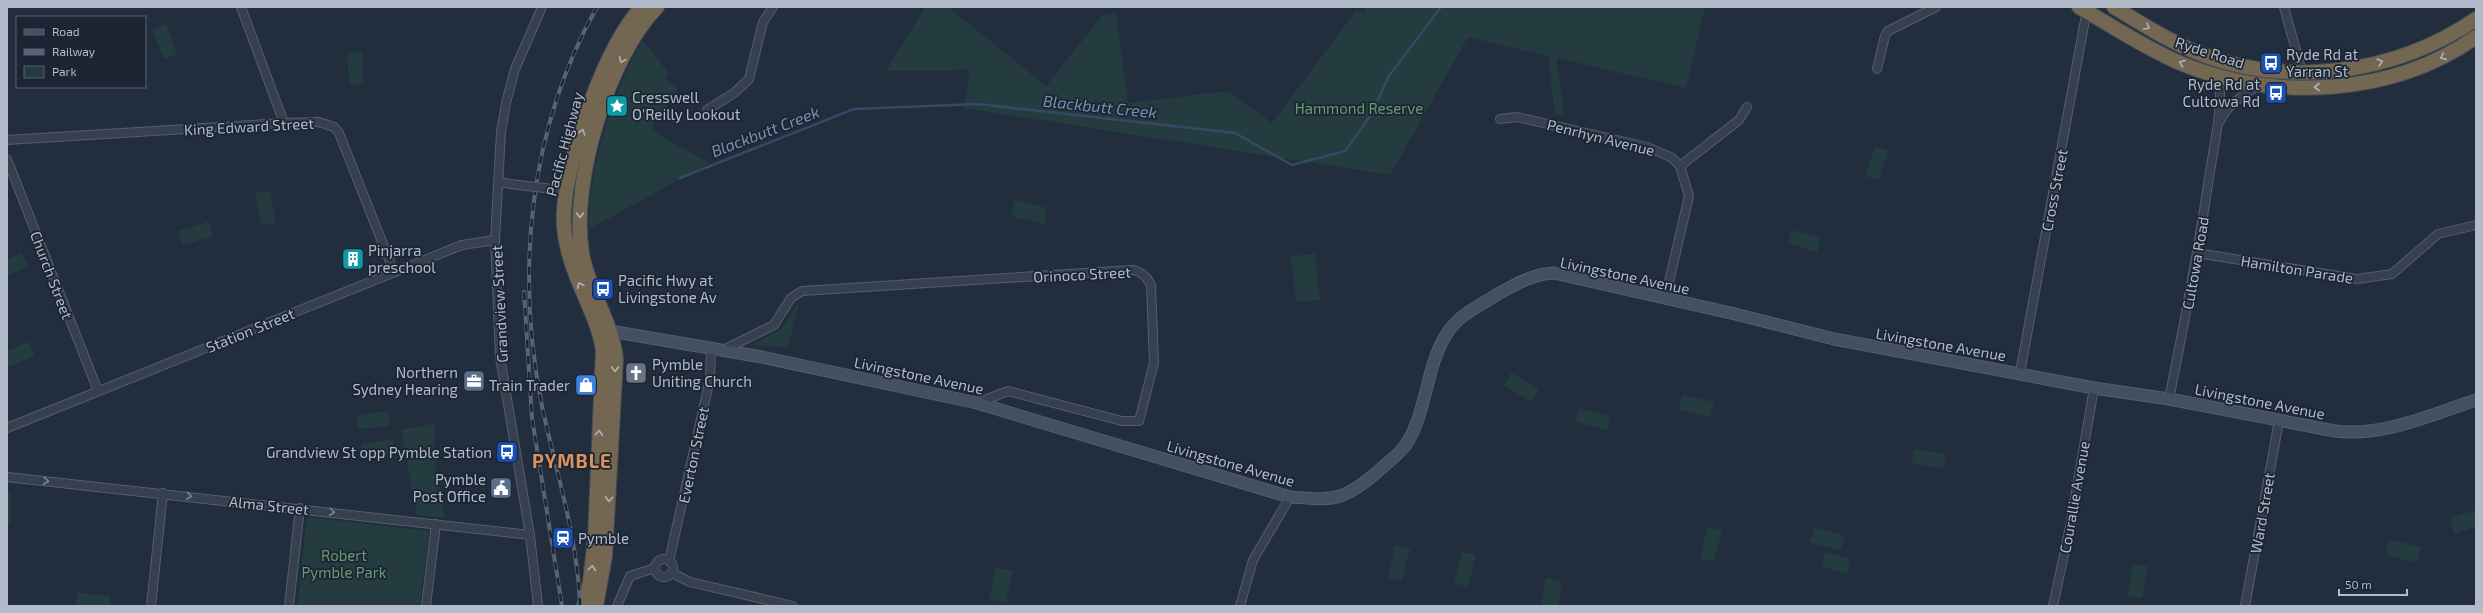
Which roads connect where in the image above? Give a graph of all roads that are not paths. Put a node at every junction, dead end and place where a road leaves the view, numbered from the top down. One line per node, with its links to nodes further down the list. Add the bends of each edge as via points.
1 (241, 7): 19 (street)
2 (542, 7): 24 (street, Grandview Street, via 515,69 501,132)
3 (642, 7): 25 (highway, Pacific Highway, one-way to 3, via 577,147 601,74 624,30)
4 (657, 7): 26 (highway, Pacific Highway, one-way to 26, via 633,36 604,104 585,170)
5 (773, 7): 17 (street, via 763,22 749,79 734,93)
6 (1936, 7): 12 (street, via 1888,31)
7 (2114, 7): 13 (highway, Ryde Road, one-way to 13, via 2197,52 2262,69)
8 (2284, 7): 13 (street)
9 (2086, 9): 14 (highway, Ryde Road, one-way to 9, via 2159,53); 35 (street, Cross Street)
10 (2476, 19): 13 (highway, Ryde Road, one-way to 10, via 2339,71 2390,59 2422,49)
11 (2476, 37): 15 (highway, Ryde Road, one-way to 15, via 2449,54 2381,79 2322,88)
12 (1877, 69)
13 (2302, 72)
14 (2219, 76): 15 (highway, Ryde Road); 20 (street, Cultowa Road, via 2221,104)
15 (2260, 84): 20 (street, Cultowa Road, via 2242,95 2223,114)
16 (1747, 107): 23 (street, via 1739,120)
17 (707, 110)
18 (1500, 119): 23 (street, Penrhyn Avenue, via 1517,117 1647,147 1671,157)
19 (284, 123): 21 (street, King Edward Street); 30 (street, King Edward Street, via 319,122 334,127 339,133)
20 (2217, 127): 29 (street, Cultowa Road)
21 (7, 140)
22 (7, 159): 37 (street, Church Street)
23 (1680, 166): 31 (street, via 1689,196)
24 (498, 182): 25 (street, bridge); 28 (street, Grandview Street)
25 (566, 192): 26 (street); 32 (highway, Pacific Highway, one-way to 25, via 574,270 568,250 564,212)
26 (581, 194): 32 (highway, Pacific Highway, one-way to 32, via 582,253)
27 (2476, 225): 29 (street, Hamilton Parade, via 2438,234 2392,274 2357,279)
28 (495, 240): 30 (street, Station Street, via 469,242); 48 (street, Grandview Street, via 500,357)
29 (2198, 253): 38 (street, Cultowa Road)
30 (394, 272): 37 (street, Station Street)
31 (1665, 299): 35 (street, Livingstone Avenue, via 1834,340); 45 (street, Livingstone Avenue, via 1554,273 1521,281 1463,315 1446,334 1410,438 1394,457 1345,496 1326,499)
32 (605, 332): 33 (street, Livingstone Avenue); 56 (highway, Pacific Highway, one-way to 32, via 590,582 595,538); 57 (highway, Pacific Highway, one-way to 57, via 616,359 606,556)
33 (711, 349): 34 (street, Livingstone Avenue); 49 (street, Everton Street, via 710,378)
34 (724, 350): 40 (street, Livingstone Avenue); 40 (street, Orinoco Street, via 774,325 791,298 802,291 1132,270 1144,275 1148,280 1151,285 1155,351 1139,421 1122,421 1008,391)
35 (2020, 373): 36 (street, Livingstone Avenue)
36 (2094, 388): 38 (street, Livingstone Avenue); 61 (street, Courallie Avenue, via 2070,527)
37 (98, 391): 42 (street, Station Street)
38 (2169, 399): 41 (street, Livingstone Avenue)
39 (2476, 400): 41 (street, Livingstone Avenue, via 2367,433 2335,431)
40 (977, 403): 45 (street, Livingstone Avenue)
41 (2279, 421): 62 (street, Ward Street)
42 (7, 428)
43 (7, 477): 44 (street, Alma Street, one-way to 44)
44 (162, 493): 46 (street, Alma Street, one-way to 46); 52 (street)
45 (1290, 497): 60 (street, via 1253,560)
46 (300, 508): 47 (street, Alma Street, one-way to 47); 53 (street)
47 (436, 524): 48 (street, Alma Street); 54 (street)
48 (530, 535): 55 (street, Grandview Street)
49 (669, 561): 50 (street, via 660,560); 51 (street)
50 (655, 568): 51 (street, via 660,576 668,577); 58 (street, via 630,576 625,583)
51 (672, 573): 59 (street, via 690,582)
52 (151, 606)
53 (289, 606)
54 (426, 606)
55 (538, 606)
56 (584, 606)
57 (596, 606)
58 (618, 606)
59 (793, 606)
60 (1240, 606)
61 (2053, 606)
62 (2245, 606)

